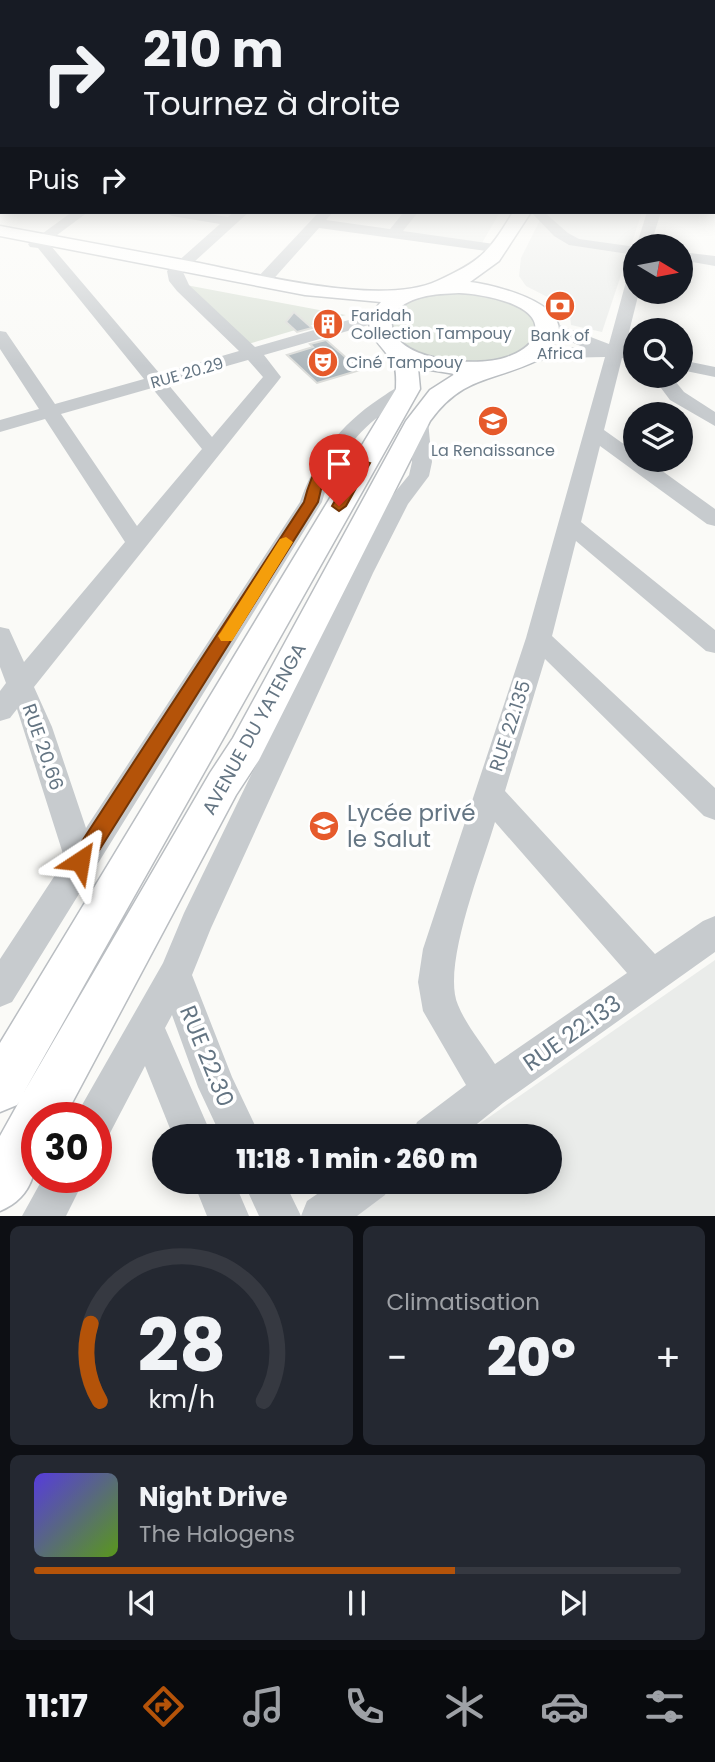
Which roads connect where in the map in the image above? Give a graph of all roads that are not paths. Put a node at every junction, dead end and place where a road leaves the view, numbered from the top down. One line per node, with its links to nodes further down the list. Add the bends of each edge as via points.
1 (52, 254): 24 (street)
2 (103, 254): 10 (main road)
3 (194, 254): 10 (street)
4 (288, 254): 11 (street)
5 (471, 254): 9 (street)
6 (512, 254): 9 (main road)
7 (693, 258): 8 (street)
8 (715, 261)
9 (507, 263): 12 (main road, via 493,259 468,275); 13 (main road, via 514,290)
10 (178, 268): 11 (main road); 15 (main road, via 351,307); 18 (street, via 177,281 183,288)
11 (263, 281): 12 (main road, via 355,296)
12 (413, 294): 13 (main road, via 449,287 479,289); 15 (main road, via 385,310)
13 (523, 302): 14 (main road)
14 (546, 325): 17 (street); 21 (main road, via 541,346)
15 (381, 329): 18 (street, RUE 20.29); 21 (main road, via 410,357 435,365 465,369); 26 (main road, via 407,368)
16 (0, 337): 27 (street)
17 (623, 353)
18 (252, 354): 24 (street, RUE 20.29); 31 (street, via 272,377)
19 (623, 354): 21 (street, via 558,354)
20 (623, 361): 30 (street, RUE 22.135)
21 (508, 363): 26 (main road, AVENUE DU YATENGA, via 453,383)
22 (693, 367): 23 (street)
23 (715, 372)
24 (157, 381): 27 (street, RUE 20.29); 31 (street)
25 (671, 388): 28 (street)
26 (413, 405): 32 (street, via 369,414 341,440); 33 (main road, AVENUE DU YATENGA); 46 (street, via 422,462 419,476 398,502 361,573); 52 (main road, AVENUE DU YATENGA, via 246,749)
27 (49, 412): 29 (street, RUE 20.29); 36 (street)
28 (715, 420)
29 (0, 426)
30 (594, 433): 34 (street); 35 (street, RUE 22.135)
31 (212, 449): 36 (street)
32 (326, 462): 33 (street, via 345,458); 44 (street, via 311,502)
33 (363, 463): 50 (main road, AVENUE DU YATENGA)
34 (715, 519)
35 (571, 525): 38 (street, RUE 22.135); 39 (street)
36 (137, 543): 40 (street)
37 (0, 636): 40 (street, RUE 20.66)
38 (539, 638): 42 (street, RUE 22.135); 43 (street)
39 (715, 643)
40 (10, 683): 41 (street); 44 (street, RUE 20.66, via 38,727)
41 (0, 710)
42 (488, 793): 47 (street); 51 (street, RUE 22.135, via 440,949 435,982 441,1011)
43 (715, 807)
44 (80, 861): 48 (street)
45 (715, 932): 47 (street, RUE 22.133)
46 (175, 975): 49 (street); 55 (street, RUE 22.30)
47 (652, 976): 51 (street, RUE 22.133)
48 (0, 990)
49 (146, 1025): 53 (street); 54 (street)
50 (0, 1088)
51 (490, 1090): 56 (street, RUE 22.133)
52 (47, 1102)
53 (105, 1102)
54 (188, 1124)
55 (235, 1124)
56 (446, 1124)
57 (21, 1148): 58 (main road, AVENUE DU YATENGA)
58 (0, 1185)
59 (56, 1193): 63 (street)
60 (219, 1194): 64 (street)
61 (269, 1194): 65 (street)
62 (353, 1194): 66 (street)
63 (43, 1216)
64 (228, 1216)
65 (280, 1216)
66 (322, 1216)

